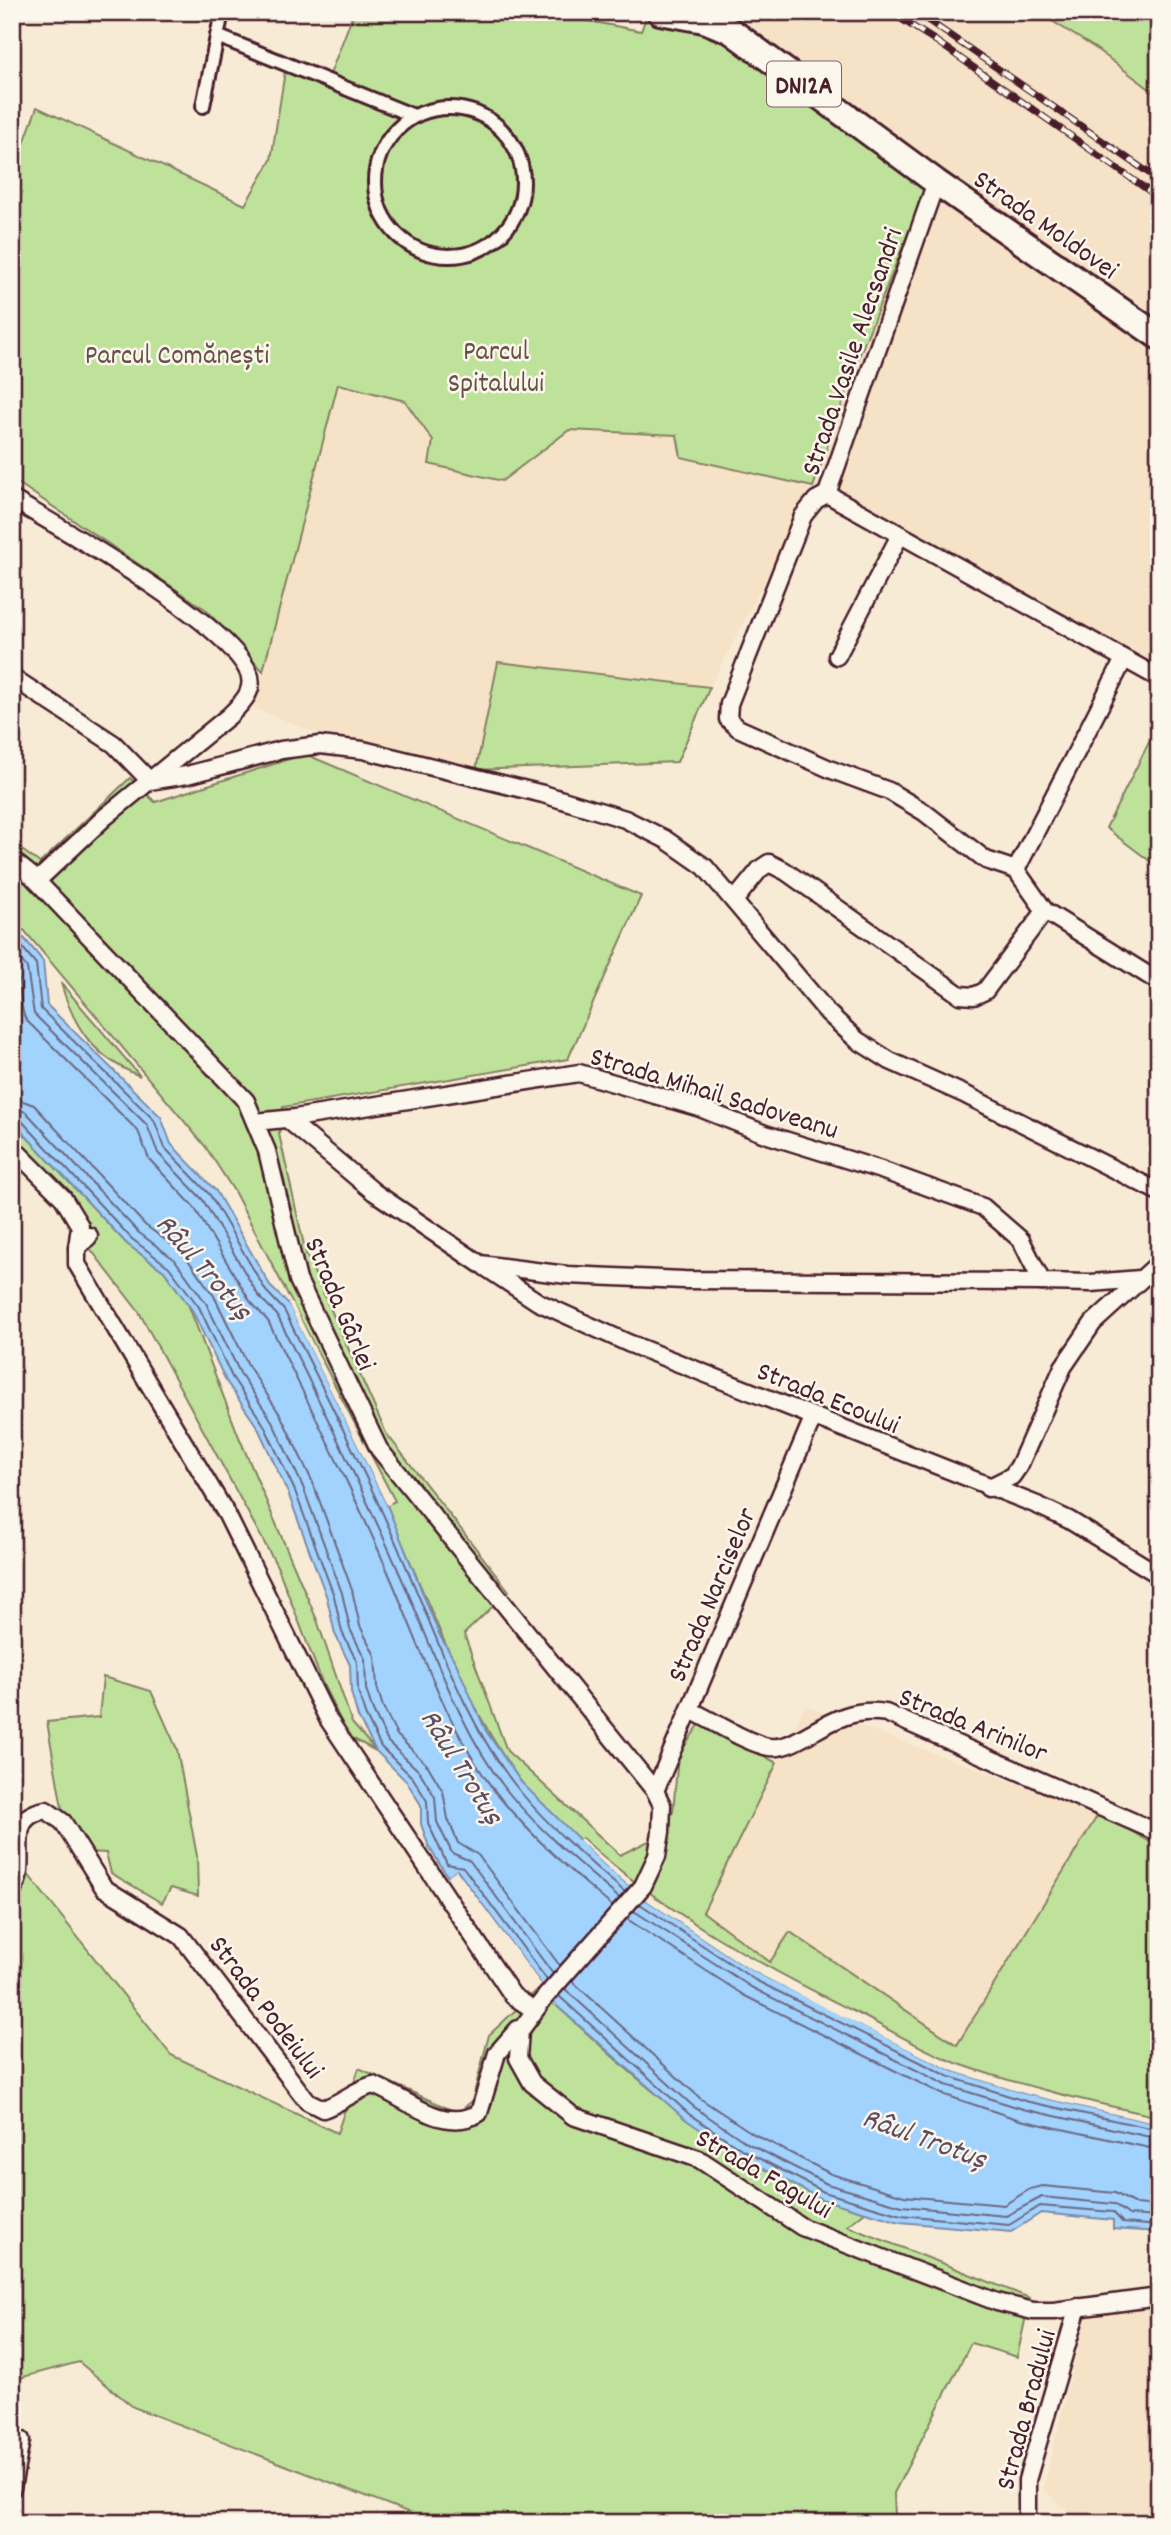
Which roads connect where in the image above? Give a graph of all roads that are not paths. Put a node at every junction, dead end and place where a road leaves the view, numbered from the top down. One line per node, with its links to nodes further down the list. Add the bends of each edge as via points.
1 (222, 12): 3 (street)
2 (660, 12): 6 (main road, DN12A, via 704,20 731,31)
3 (217, 36): 4 (street); 5 (street)
4 (203, 106)
5 (414, 116): 5 (street, via 438,108 464,109 488,118 507,135 520,157 524,180 521,204 510,226 493,243 471,254 447,257 403,241 387,223 377,201 374,177 380,154 394,132)
6 (936, 182): 7 (main road, Strada Moldovei / DN12A); 8 (street, Strada Vasile Alecsandri)
7 (1159, 337)
8 (827, 494): 10 (street, Strada Vasile Alecsandri); 17 (street, via 803,516 729,704 728,719 738,728 819,765 889,791 925,812 986,860)
9 (12, 499): 15 (street, via 190,612 249,672 246,699)
10 (900, 536): 11 (street); 12 (street, Strada Vasile Alecsandri)
11 (837, 656)
12 (1124, 659): 14 (street, Strada Vasile Alecsandri); 17 (street)
13 (12, 677): 15 (street, via 114,744)
14 (1159, 678)
15 (150, 781): 18 (street); 19 (street, via 303,746 363,750 575,802 625,819 705,867)
16 (12, 860): 18 (street, Strada Gârlei)
17 (1016, 870): 20 (street)
18 (37, 881): 23 (street, Strada Gârlei, via 223,1075 246,1101)
19 (734, 901): 20 (street, via 769,863 960,995 974,996 985,991); 25 (street, via 828,1013 857,1040)
20 (1045, 911): 21 (street)
21 (1159, 982)
22 (287, 1119): 23 (street, Strada Mihail Sadoveanu); 27 (street, via 374,1192); 29 (street, Strada Mihail Sadoveanu, via 579,1073 699,1108 983,1208 1021,1240)
23 (255, 1122): 34 (street, Strada Gârlei, via 267,1151 298,1280 379,1449)
24 (12, 1147): 39 (street, via 69,1207 80,1226 83,1242 77,1264 227,1515 328,1719 513,1996)
25 (1159, 1192)
26 (1159, 1263): 28 (street)
27 (480, 1264): 29 (street, via 567,1275 684,1280); 30 (street, Strada Ecoului, via 538,1302)
28 (1140, 1279): 29 (street); 31 (street, via 1093,1323 1063,1367 1012,1476)
29 (1041, 1283)
30 (813, 1418): 31 (street, Strada Ecoului); 33 (street, Strada Narciselor)
31 (988, 1488): 32 (street, Strada Ecoului, via 1069,1520)
32 (1159, 1575)
33 (691, 1710): 34 (street, Strada Narciselor); 37 (street, Strada Arinilor, via 768,1747 783,1745 853,1712 886,1713)
34 (655, 1791): 39 (street, Strada Fagului, via 662,1805 661,1832 657,1856 643,1886)
35 (12, 1814): 36 (street)
36 (18, 1833): 38 (street, via 18,1884); 39 (street, Strada Podeiului, via 22,1819 32,1812 46,1810 63,1822 104,1888 181,1936 307,2101 323,2109 373,2085 440,2119 466,2121 479,2113 486,2099 497,2053)
37 (1159, 1833)
38 (12, 1892)
39 (530, 2014): 41 (street, Strada Fagului, via 516,2049 524,2071 546,2096 573,2116 699,2159 802,2227 844,2244 1016,2307 1054,2311)
40 (1159, 2297): 41 (street, Strada Fagului)
41 (1078, 2307): 44 (street, Strada Bradului, via 1027,2480)
42 (21, 2440): 43 (street)
43 (12, 2488)
44 (1027, 2523)

